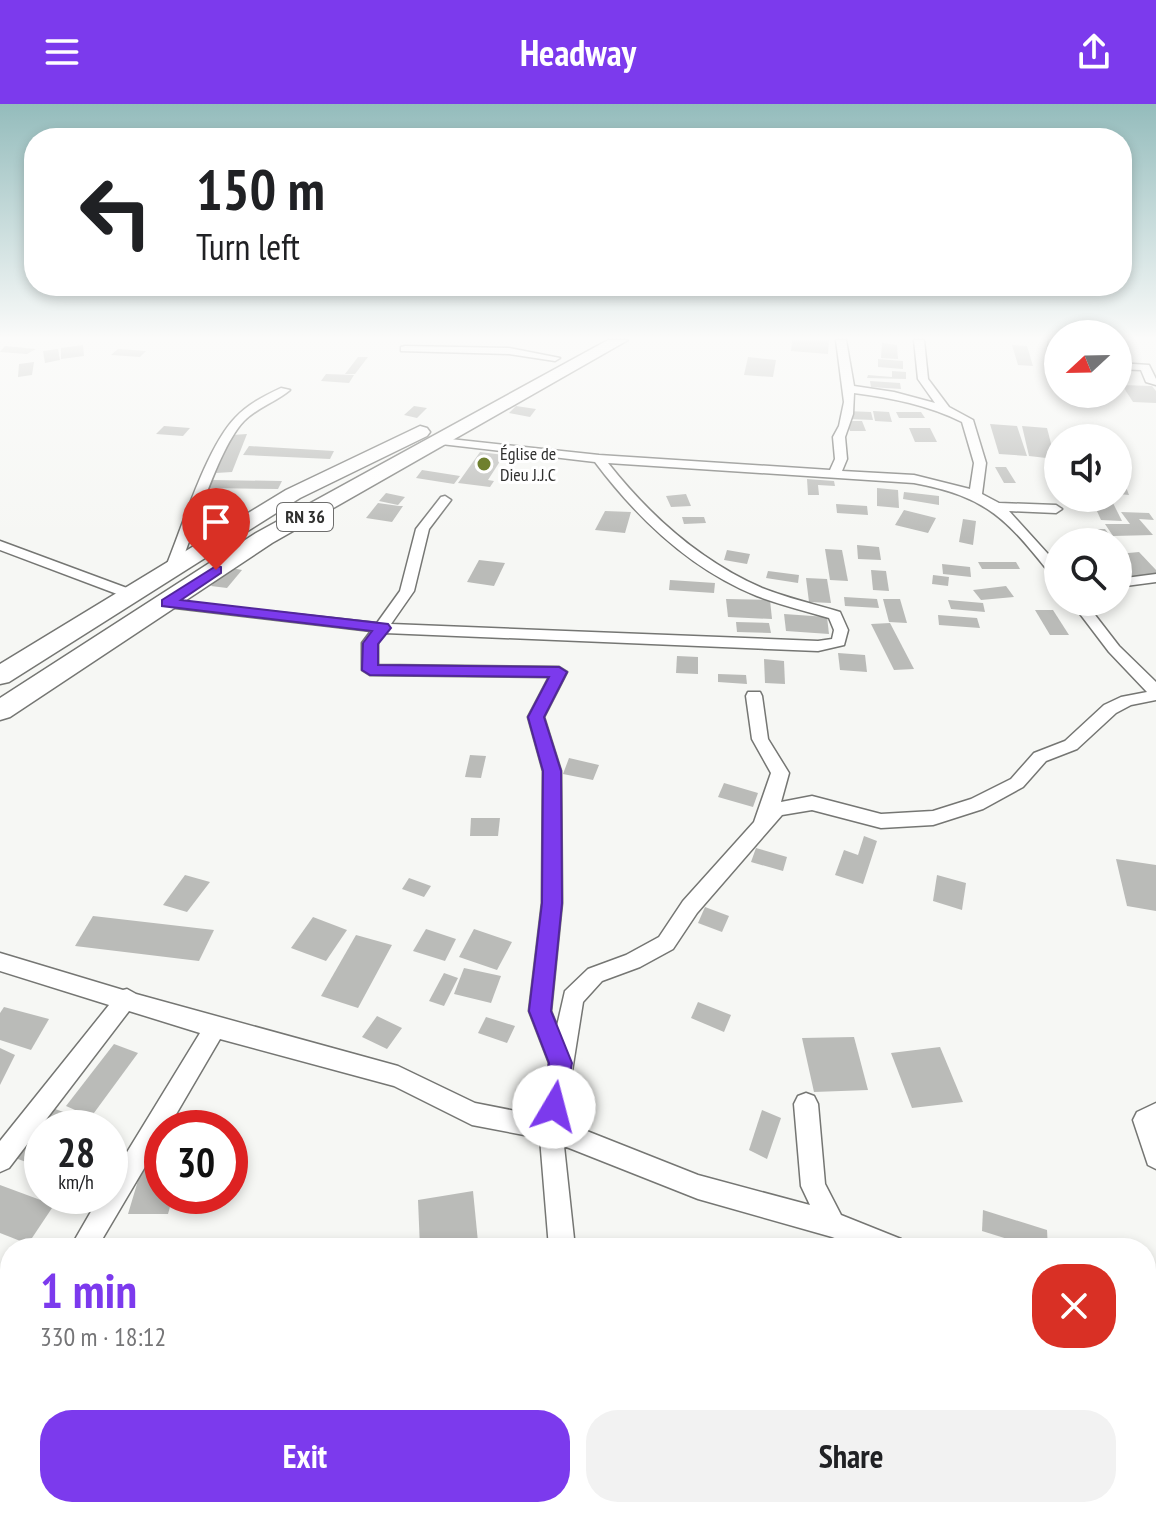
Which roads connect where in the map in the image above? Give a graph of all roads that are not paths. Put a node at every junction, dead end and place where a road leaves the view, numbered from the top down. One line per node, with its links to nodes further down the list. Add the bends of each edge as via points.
1 (254, 406): 17 (street, via 226,433)
2 (467, 406): 17 (main road, RN 36, via 293,494)
3 (503, 406): 8 (main road, RN 36)
4 (848, 406): 10 (street)
5 (934, 406): 7 (street)
6 (943, 406): 7 (street)
7 (945, 409): 11 (street, via 967,420 980,463)
8 (441, 441): 9 (street); 21 (main road, RN 36, via 264,538)
9 (599, 459): 10 (street); 23 (street, via 621,489 693,555 758,591 835,615 839,642 818,646)
10 (834, 475): 11 (street, via 914,479)
11 (976, 494): 13 (street)
12 (445, 500): 23 (street, via 423,529 407,591)
13 (1000, 507): 14 (street); 16 (street)
14 (1044, 509)
15 (0, 545): 20 (street)
16 (1044, 558)
17 (172, 569): 20 (main road, RN 36)
18 (1156, 578): 19 (street)
19 (1132, 581)
20 (130, 594): 24 (main road, RN 36)
21 (167, 603): 23 (street); 27 (main road, RN 36)
22 (1089, 616): 25 (street)
23 (383, 628): 32 (street, via 370,643 370,670 559,672 536,717 552,771 552,903 540,1011)
24 (0, 676)
25 (1156, 693): 28 (street, via 1110,709 1071,745 1040,757 1017,783 977,804 933,818 881,821 812,803 791,805 777,809)
26 (754, 696): 28 (street, via 760,739 780,773 770,809)
27 (0, 711)
28 (739, 853): 32 (street, via 690,907 666,943 595,975 573,998)
29 (0, 962): 30 (street)
30 (127, 998): 31 (street); 37 (street)
31 (215, 1028): 35 (street, via 398,1077 472,1114); 39 (street)
32 (560, 1063): 35 (street)
33 (806, 1104): 38 (street, via 813,1186)
34 (1156, 1114): 36 (street, via 1145,1120)
35 (551, 1129): 38 (street, via 698,1187); 40 (street)
36 (1156, 1157)
37 (0, 1160)
38 (832, 1224): 41 (street)
39 (89, 1238)
40 (561, 1238)
41 (867, 1238)

